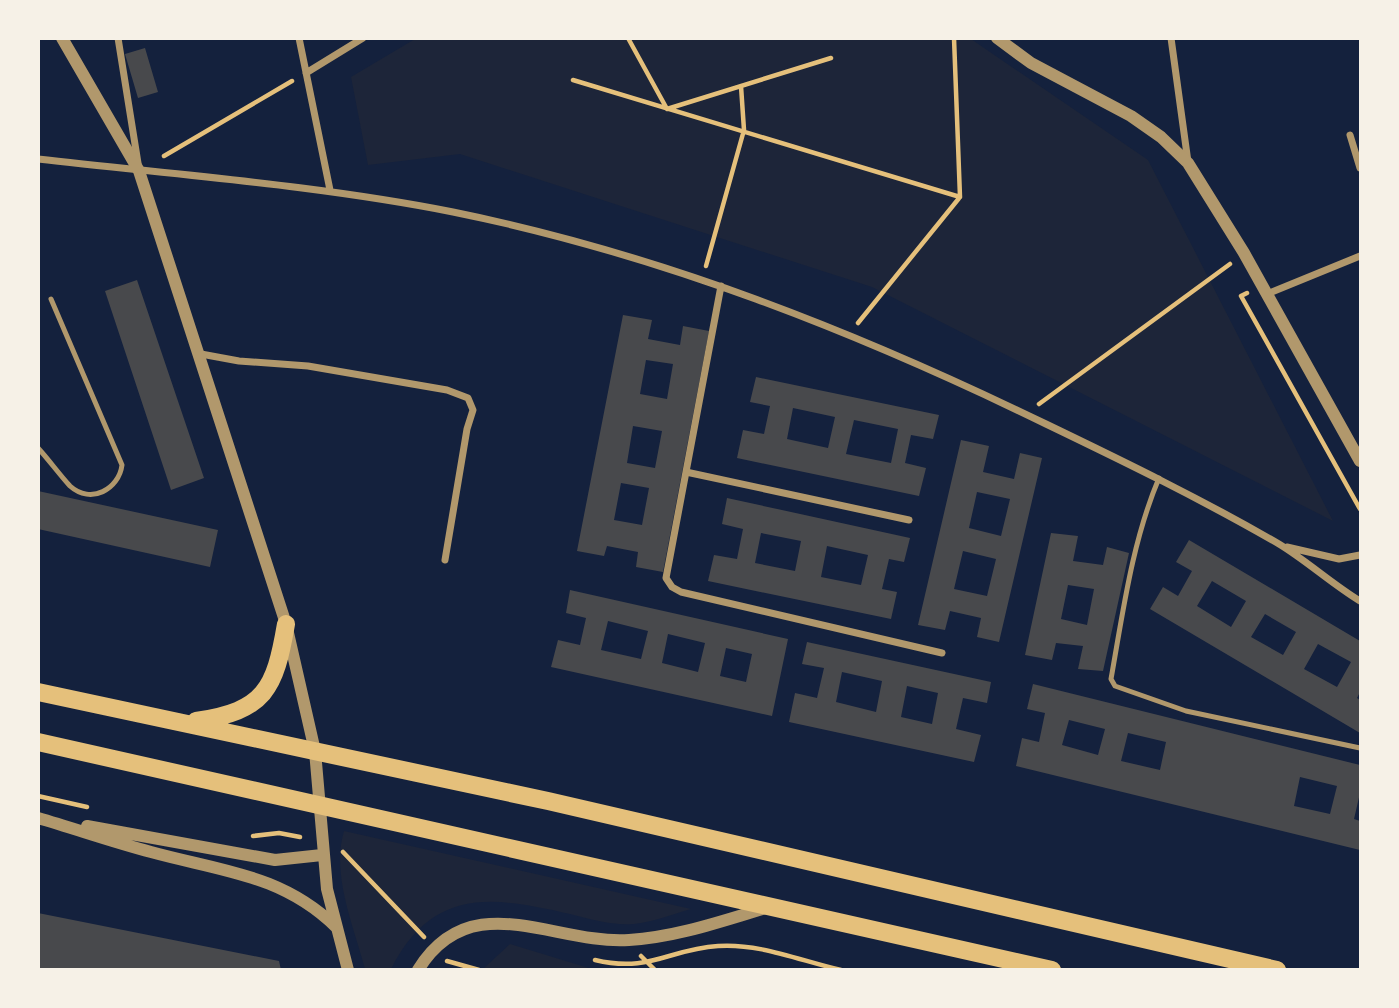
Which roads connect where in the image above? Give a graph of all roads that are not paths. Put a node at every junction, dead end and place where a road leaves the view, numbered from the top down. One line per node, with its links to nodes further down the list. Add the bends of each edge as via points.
1 (62, 38): 12 (street)
2 (118, 38): 12 (street)
3 (299, 38): 7 (street)
4 (363, 38): 7 (street)
5 (997, 38): 10 (street, via 1031,62 1132,116)
6 (1171, 38): 10 (street)
7 (306, 73): 13 (street)
8 (1350, 135): 11 (street)
9 (38, 159): 12 (street)
10 (1188, 163): 16 (street)
11 (1360, 168)
12 (139, 171): 13 (street); 18 (street)
13 (330, 190): 15 (street, via 556,237)
14 (1360, 256): 16 (street)
15 (721, 286): 21 (street); 22 (street, via 849,335)
16 (1267, 294): 20 (street)
17 (51, 299): 19 (lane, via 122,465 120,480 106,492 85,494 72,488)
18 (201, 354): 26 (street, via 308,366 447,390 468,398 473,410); 28 (street)
19 (38, 448)
20 (1360, 461)
21 (686, 472): 23 (street); 29 (street, via 666,578 672,587)
22 (1160, 478): 24 (street); 33 (lane, via 1145,512 1126,597 1111,679 1115,686 1186,711)
23 (909, 520)
24 (1283, 547): 25 (street, via 1339,559); 27 (street)
25 (1360, 555)
26 (445, 560)
27 (1360, 601)
28 (286, 624): 31 (main road, via 279,666 256,701 218,717); 34 (street)
29 (942, 653)
30 (38, 692): 31 (main road)
31 (182, 722): 34 (main road)
32 (38, 742): 35 (main road)
33 (1360, 748)
34 (315, 751): 35 (street); 42 (main road)
35 (318, 804): 36 (street); 37 (main road)
36 (323, 855): 38 (street); 38 (street, via 275,860 38,818 262,879 303,898)
37 (774, 906): 40 (street, via 652,939 602,939 508,923 465,929 434,947); 41 (main road)
38 (336, 927): 39 (street)
39 (348, 970)
40 (418, 970)
41 (1052, 970)
42 (1276, 970)

